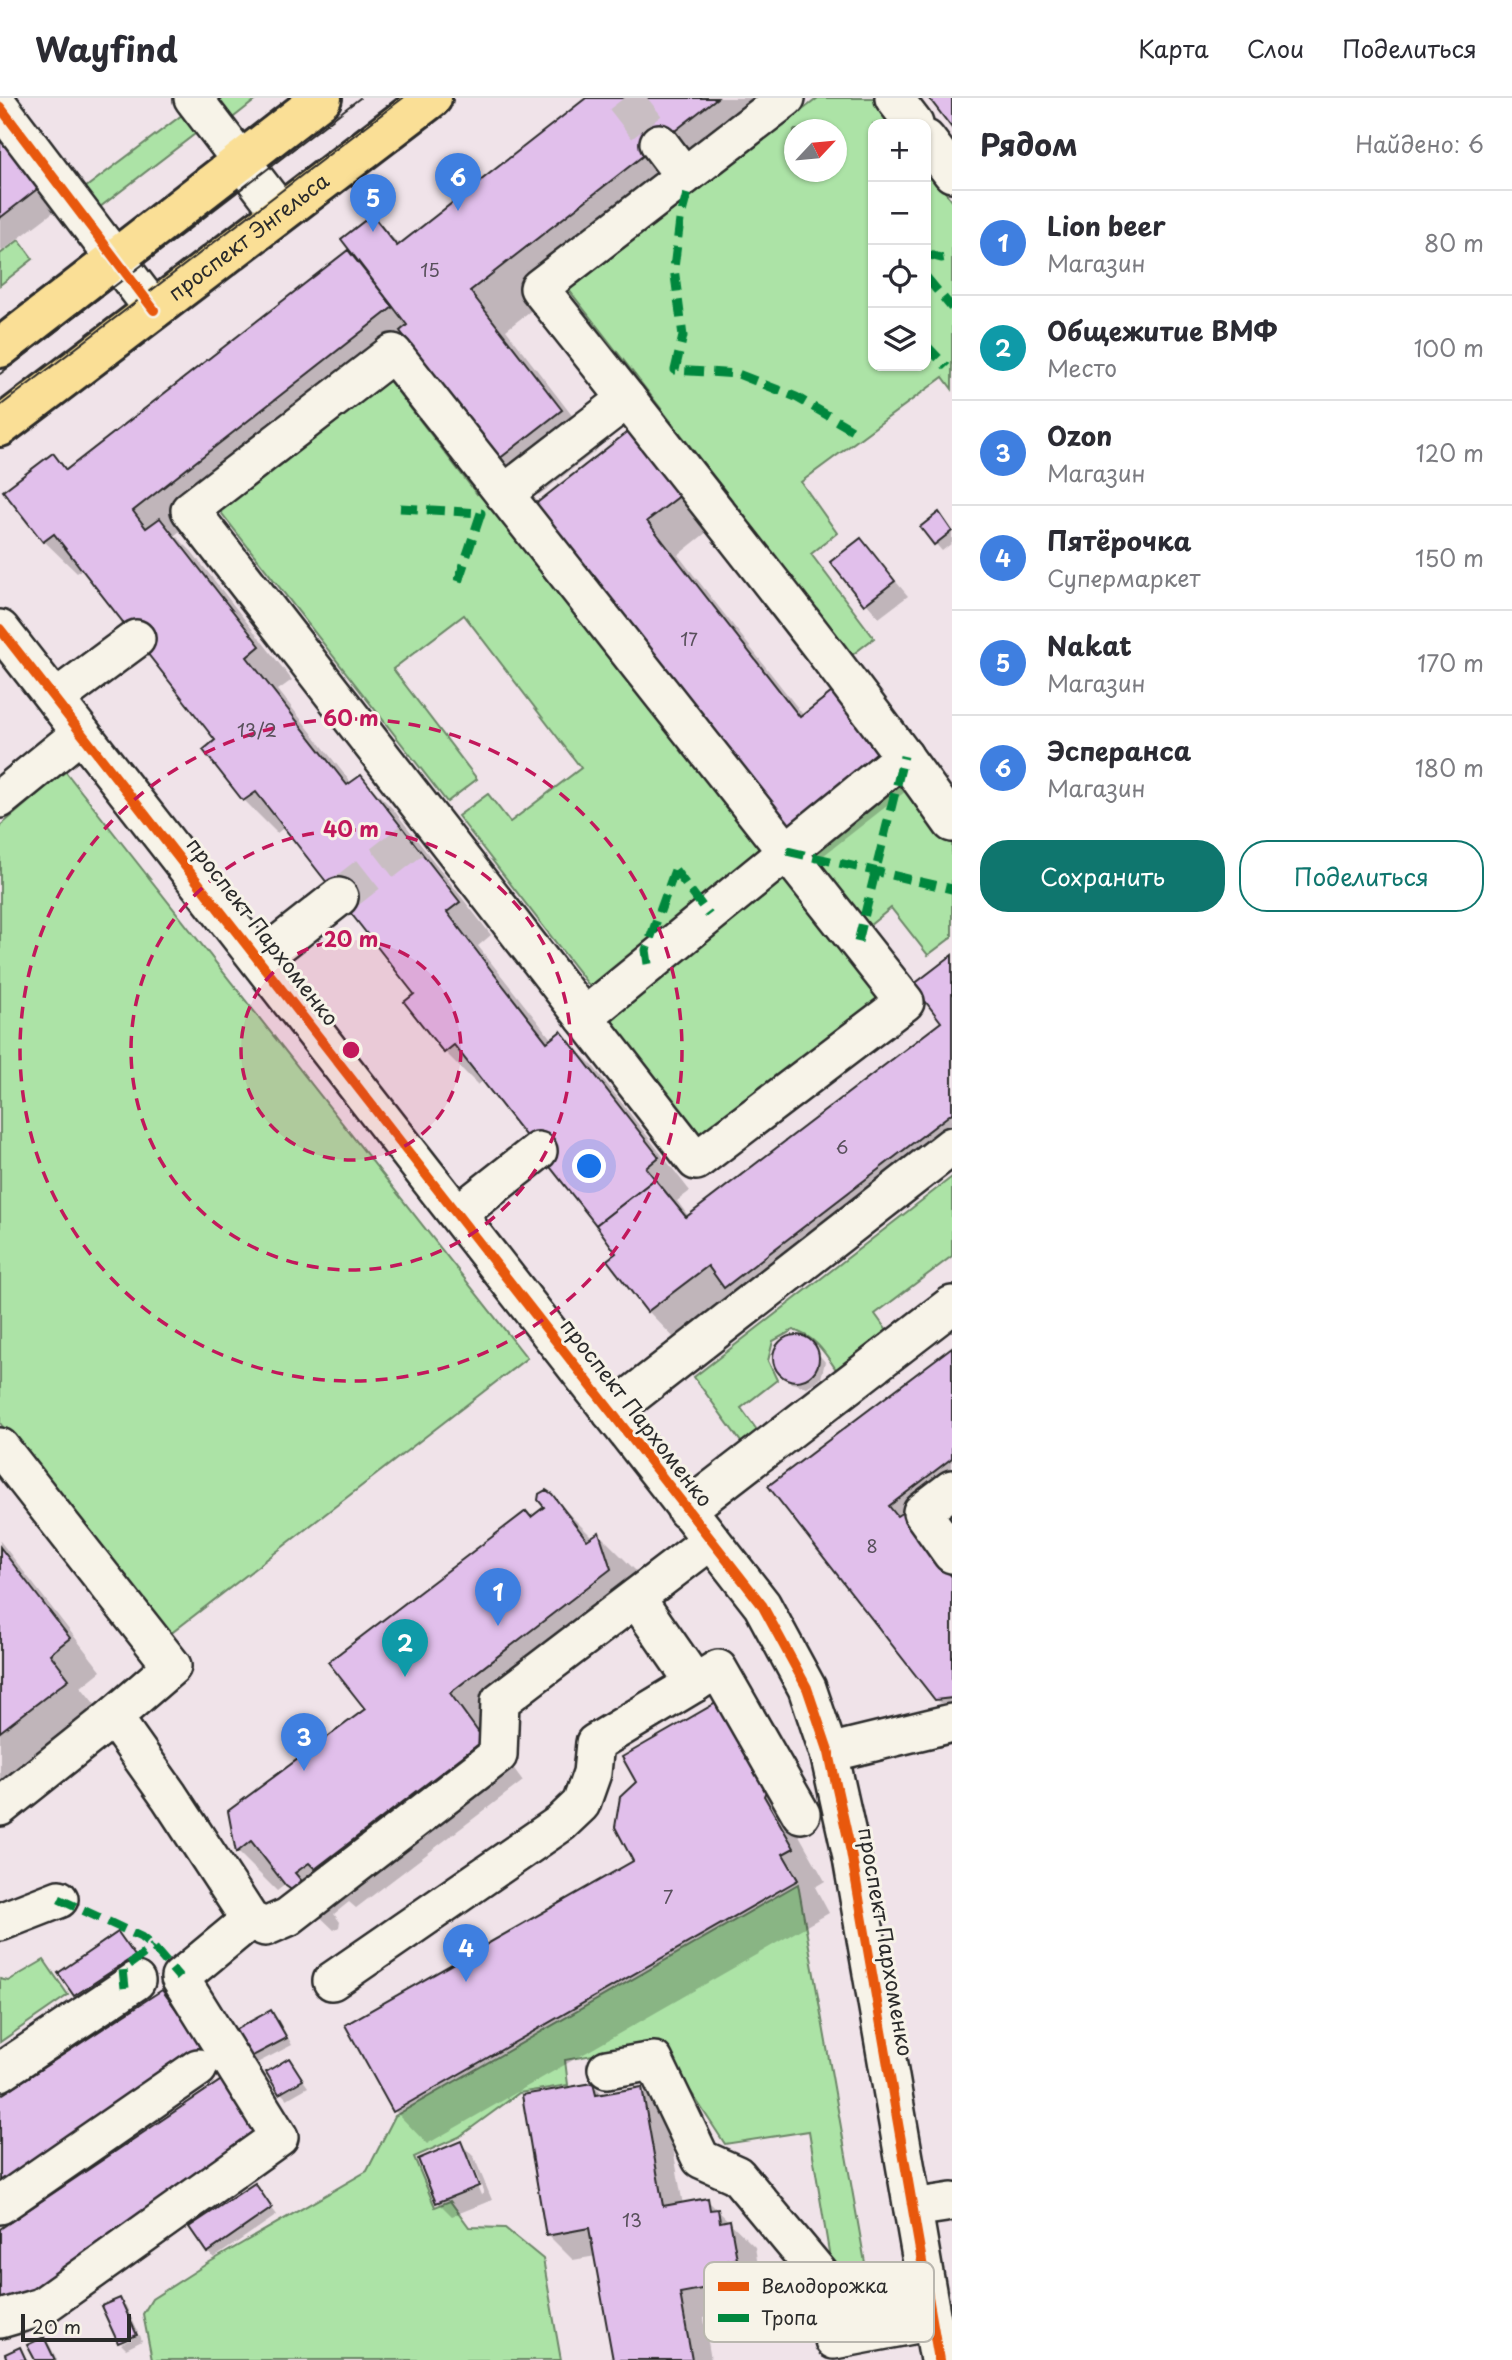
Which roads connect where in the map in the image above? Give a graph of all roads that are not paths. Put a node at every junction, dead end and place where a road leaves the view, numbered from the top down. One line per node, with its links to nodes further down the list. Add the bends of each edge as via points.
1 (193, 98): 10 (street)
2 (322, 98): 10 (main road)
3 (432, 98): 13 (main road, проспект Энгельса)
4 (786, 98): 12 (street)
5 (894, 98): 7 (street)
6 (0, 107): 14 (street)
7 (910, 119)
8 (659, 143): 12 (street)
9 (931, 146): 11 (street)
10 (240, 161): 13 (street); 14 (main road)
11 (952, 173)
12 (684, 176): 17 (street, via 539,288)
13 (281, 213): 15 (main road, проспект Энгельса)
14 (116, 260): 15 (street); 16 (main road)
15 (154, 310): 18 (main road, проспект Энгельса)
16 (0, 348)
17 (627, 399): 19 (street); 24 (street)
18 (0, 427)
19 (504, 494): 27 (street); 30 (street, via 394,353 190,510 221,573)
20 (0, 629): 22 (street, проспект Пархоменко)
21 (136, 639): 22 (street)
22 (55, 699): 23 (street, проспект Пархоменко)
23 (81, 733): 25 (street); 29 (street, проспект Пархоменко)
24 (904, 756): 26 (street); 27 (street)
25 (0, 799)
26 (952, 823)
27 (787, 851): 30 (street); 30 (street, via 905,1002 696,1161 623,1090)
28 (339, 897): 29 (street)
29 (259, 960): 33 (street, проспект Пархоменко)
30 (584, 1017)
31 (952, 1146): 35 (street)
32 (538, 1151): 33 (street)
33 (458, 1214): 35 (street, проспект Пархоменко)
34 (952, 1305): 38 (street)
35 (611, 1412): 38 (street, проспект Пархоменко)
36 (0, 1447): 43 (street, via 172,1666)
37 (952, 1489): 40 (street, via 922,1512)
38 (686, 1510): 39 (street, проспект Пархоменко)
39 (710, 1541): 41 (street); 45 (street, проспект Пархоменко, via 762,1605 807,1688)
40 (952, 1554)
41 (636, 1598): 42 (street); 49 (street, via 500,1701 498,1755 288,1917 265,1927)
42 (695, 1683): 46 (street, via 718,1669 791,1820); 52 (street, via 595,1743 592,1773 581,1804 561,1823)
43 (113, 1717): 47 (street); 49 (street)
44 (952, 1723): 45 (street)
45 (829, 1753): 46 (street, проспект Пархоменко)
46 (838, 1795): 58 (street, проспект Пархоменко)
47 (0, 1807)
48 (59, 1899): 50 (street)
49 (250, 1920): 61 (street, via 180,1978 279,2137 41,2307)
50 (0, 1922)
51 (136, 1980): 55 (street)
52 (332, 1981)
53 (198, 2068): 57 (street)
54 (607, 2069): 59 (street, via 654,2061 701,2159 737,2175)
55 (0, 2073)
56 (952, 2202): 58 (street)
57 (0, 2204)
58 (913, 2208): 60 (street, проспект Пархоменко)
59 (809, 2262)
60 (923, 2262)
61 (0, 2319)
62 (934, 2328): 65 (street, проспект Пархоменко)
63 (862, 2342): 64 (street)
64 (835, 2350)
65 (939, 2360)

